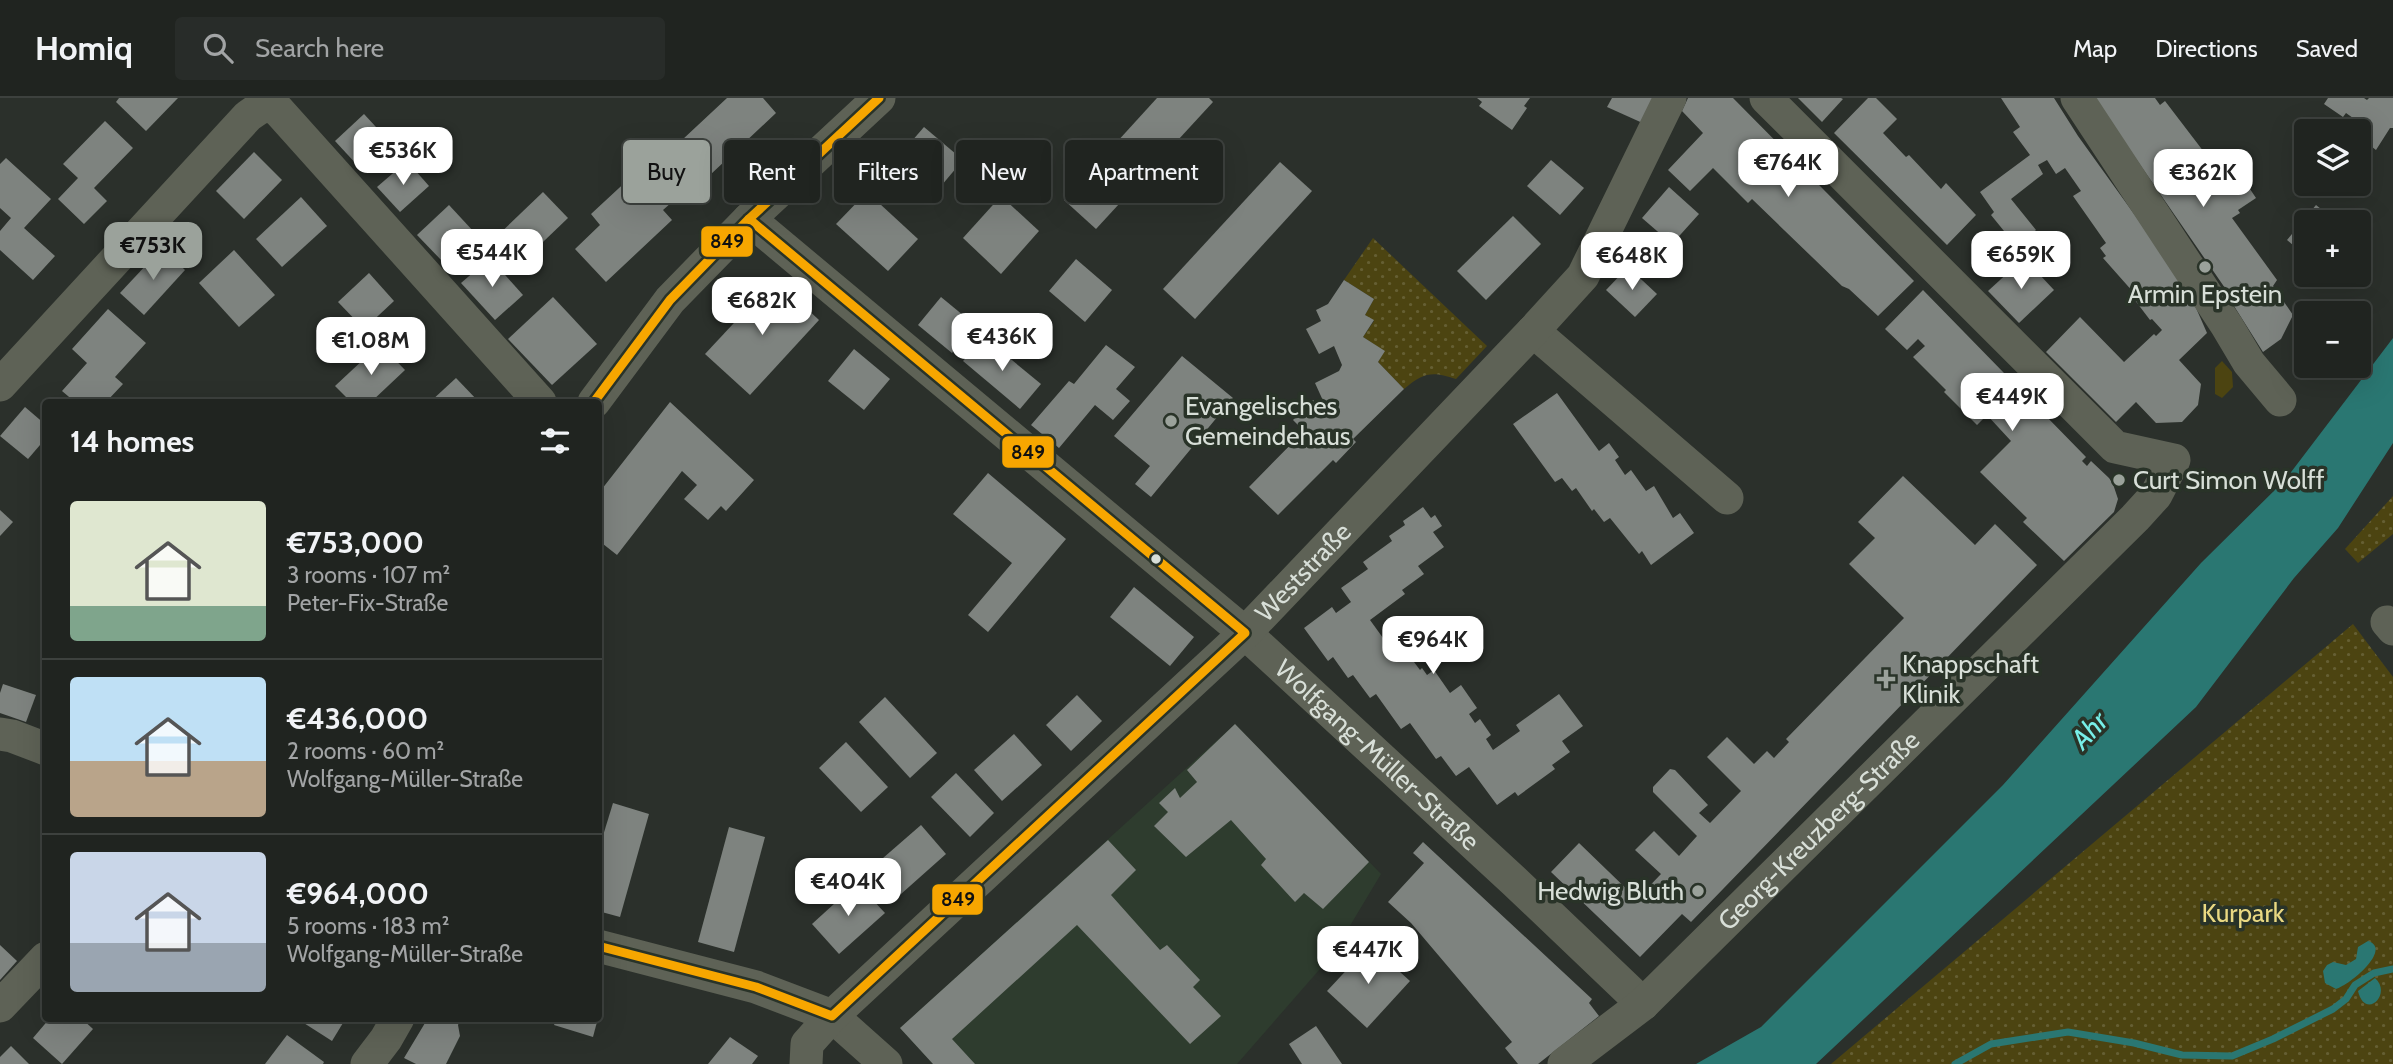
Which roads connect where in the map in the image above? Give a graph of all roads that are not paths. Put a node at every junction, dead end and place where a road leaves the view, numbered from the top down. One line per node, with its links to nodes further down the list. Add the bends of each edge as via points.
1 (879, 98): 5 (street)
2 (1670, 98): 6 (street, Weststraße, via 1583,276)
3 (1766, 98): 17 (street, Georg-Kreuzberg-Straße, via 2115,447 2174,460 2156,495 2135,518)
4 (2077, 98): 10 (street, via 2249,363)
5 (750, 219): 9 (street, via 670,300); 12 (street, Wolfgang-Müller-Straße)
6 (1533, 331): 11 (street); 12 (street, Weststraße)
7 (0, 386): 8 (street, via 248,116 264,105 277,109)
8 (537, 399)
9 (596, 399)
10 (2280, 400)
11 (1727, 498)
12 (1245, 634): 17 (street, Wolfgang-Müller-Straße); 19 (street, Weststraße)
13 (0, 734): 14 (street)
14 (42, 747)
15 (602, 947): 19 (street, via 756,987)
16 (42, 962): 18 (street)
17 (1643, 1003): 24 (street, Georg-Kreuzberg-Straße)
18 (0, 1006)
19 (832, 1016): 22 (street, Weststraße, via 807,1044); 23 (street)
20 (396, 1022): 21 (street)
21 (367, 1064)
22 (806, 1064)
23 (886, 1064)
24 (1564, 1064)

